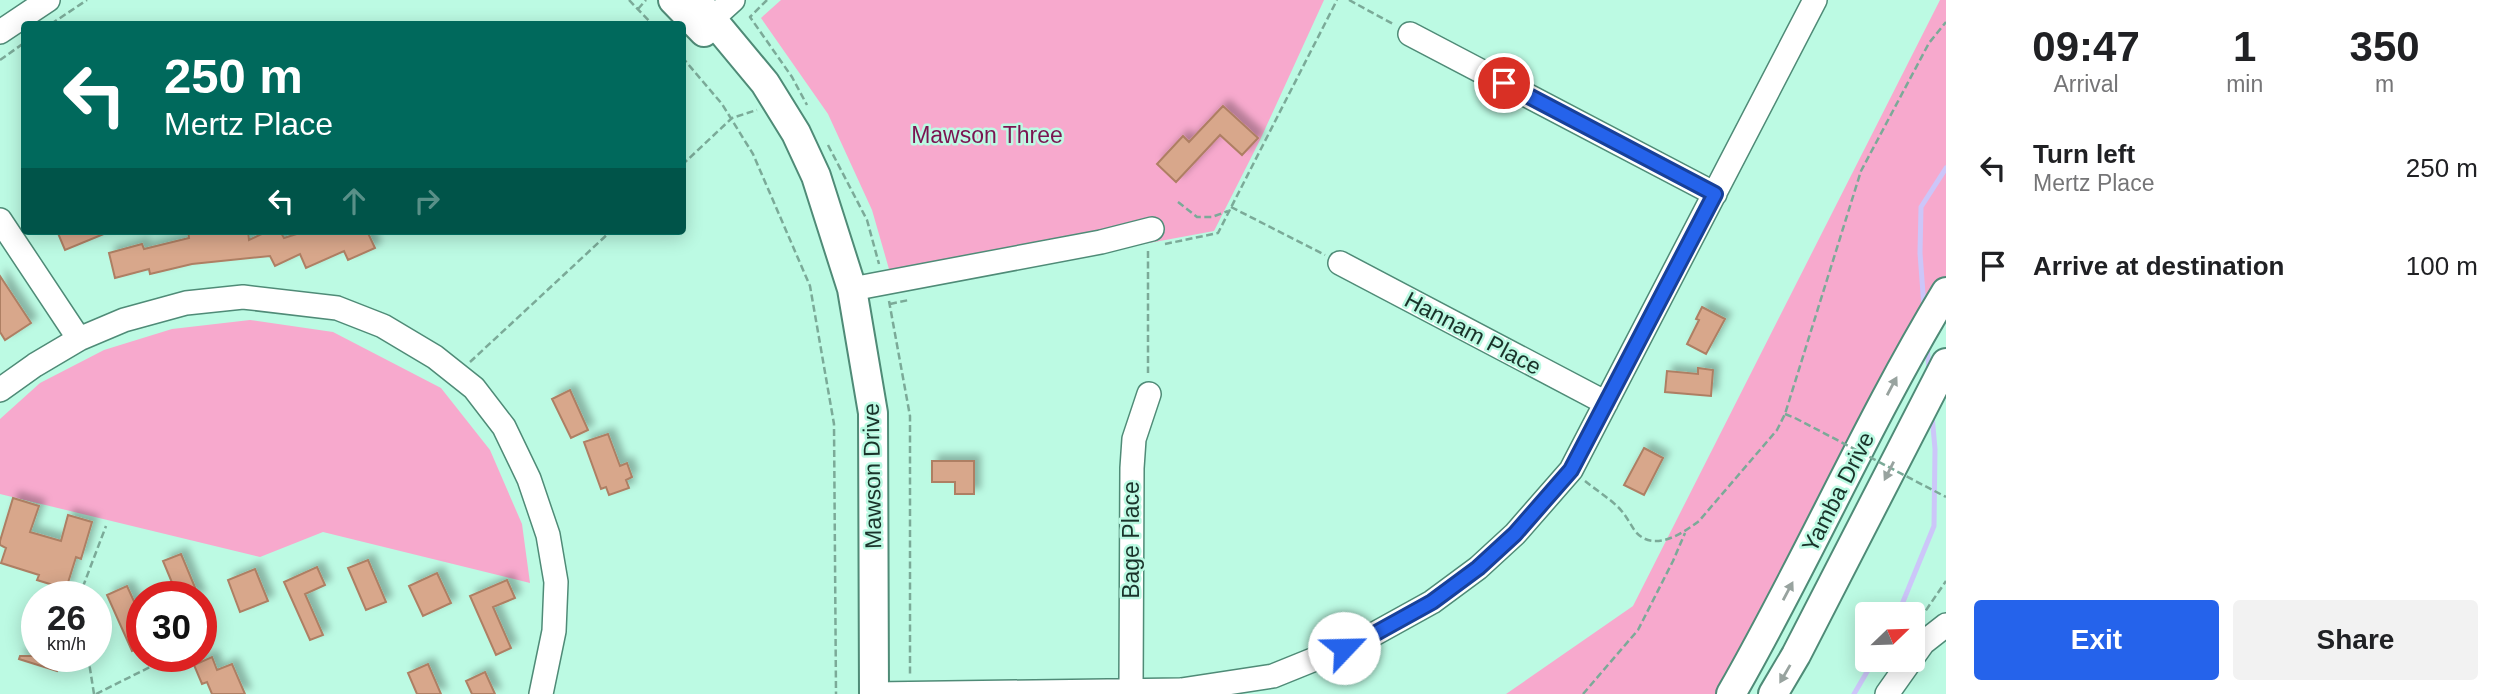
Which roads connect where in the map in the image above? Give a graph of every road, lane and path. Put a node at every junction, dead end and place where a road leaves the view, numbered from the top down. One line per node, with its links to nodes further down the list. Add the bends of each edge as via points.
1 (48, 0): 13 (street)
2 (87, 0): 10 (path)
3 (629, 0): 8 (path)
4 (646, 0): 8 (path)
5 (1338, 0): 22 (path)
6 (1349, 0): 14 (path)
7 (1815, 0): 20 (street)
8 (638, 9): 11 (path)
9 (703, 9): 27 (main road, Mawson Drive, via 765,83 796,133 816,176)
10 (56, 21)
11 (649, 21)
12 (1946, 22): 36 (path, via 1929,43 1861,171)
13 (0, 32)
14 (1410, 34): 20 (street)
15 (21, 45): 16 (path)
16 (0, 60)
17 (686, 61): 18 (path)
18 (732, 118): 19 (path); 54 (path, via 753,154 810,286 834,424)
19 (686, 160)
20 (1715, 194): 35 (street)
21 (1178, 202): 22 (path, via 1197,217 1212,217)
22 (1230, 209): 25 (path, via 1218,233); 26 (path)
23 (0, 220): 30 (street)
24 (607, 235): 32 (path)
25 (1153, 240): 27 (street, via 1101,242); 34 (path)
26 (1340, 263): 35 (street, Hannam Place)
27 (852, 289): 55 (main road, Mawson Drive, via 873,413)
28 (910, 300): 51 (path, via 890,304 910,416)
29 (1941, 300): 57 (main road, Yamba Drive, one-way to 29)
30 (79, 339): 32 (street, via 124,320 186,303 243,298 337,308 383,326); 33 (street)
31 (1946, 364): 58 (main road, Yamba Drive, one-way to 58)
32 (457, 374): 53 (street, via 504,427 529,479 548,535 556,582 554,631)
33 (0, 390)
34 (1149, 394): 50 (street, Bage Place, via 1135,439 1132,468)
35 (1606, 403): 37 (street)
36 (1785, 414): 38 (path, bridge); 40 (path, via 1777,430)
37 (1571, 470): 40 (path, via 1648,540 1664,540); 49 (street, via 1515,534 1432,602)
38 (1946, 497)
39 (106, 526): 41 (path)
40 (1686, 531): 56 (path, via 1638,630)
41 (85, 581)
42 (1946, 581): 43 (path)
43 (1925, 613)
44 (1946, 625): 45 (street)
45 (1925, 641)
46 (91, 672): 52 (path)
47 (140, 672): 52 (path)
48 (1902, 672): 59 (street)
49 (1275, 685): 50 (street)
50 (1130, 689): 51 (street)
51 (910, 693): 55 (street)
52 (95, 694)
53 (541, 694)
54 (836, 694)
55 (874, 694)
56 (1583, 694)
57 (1731, 694)
58 (1773, 694)
59 (1887, 694)

